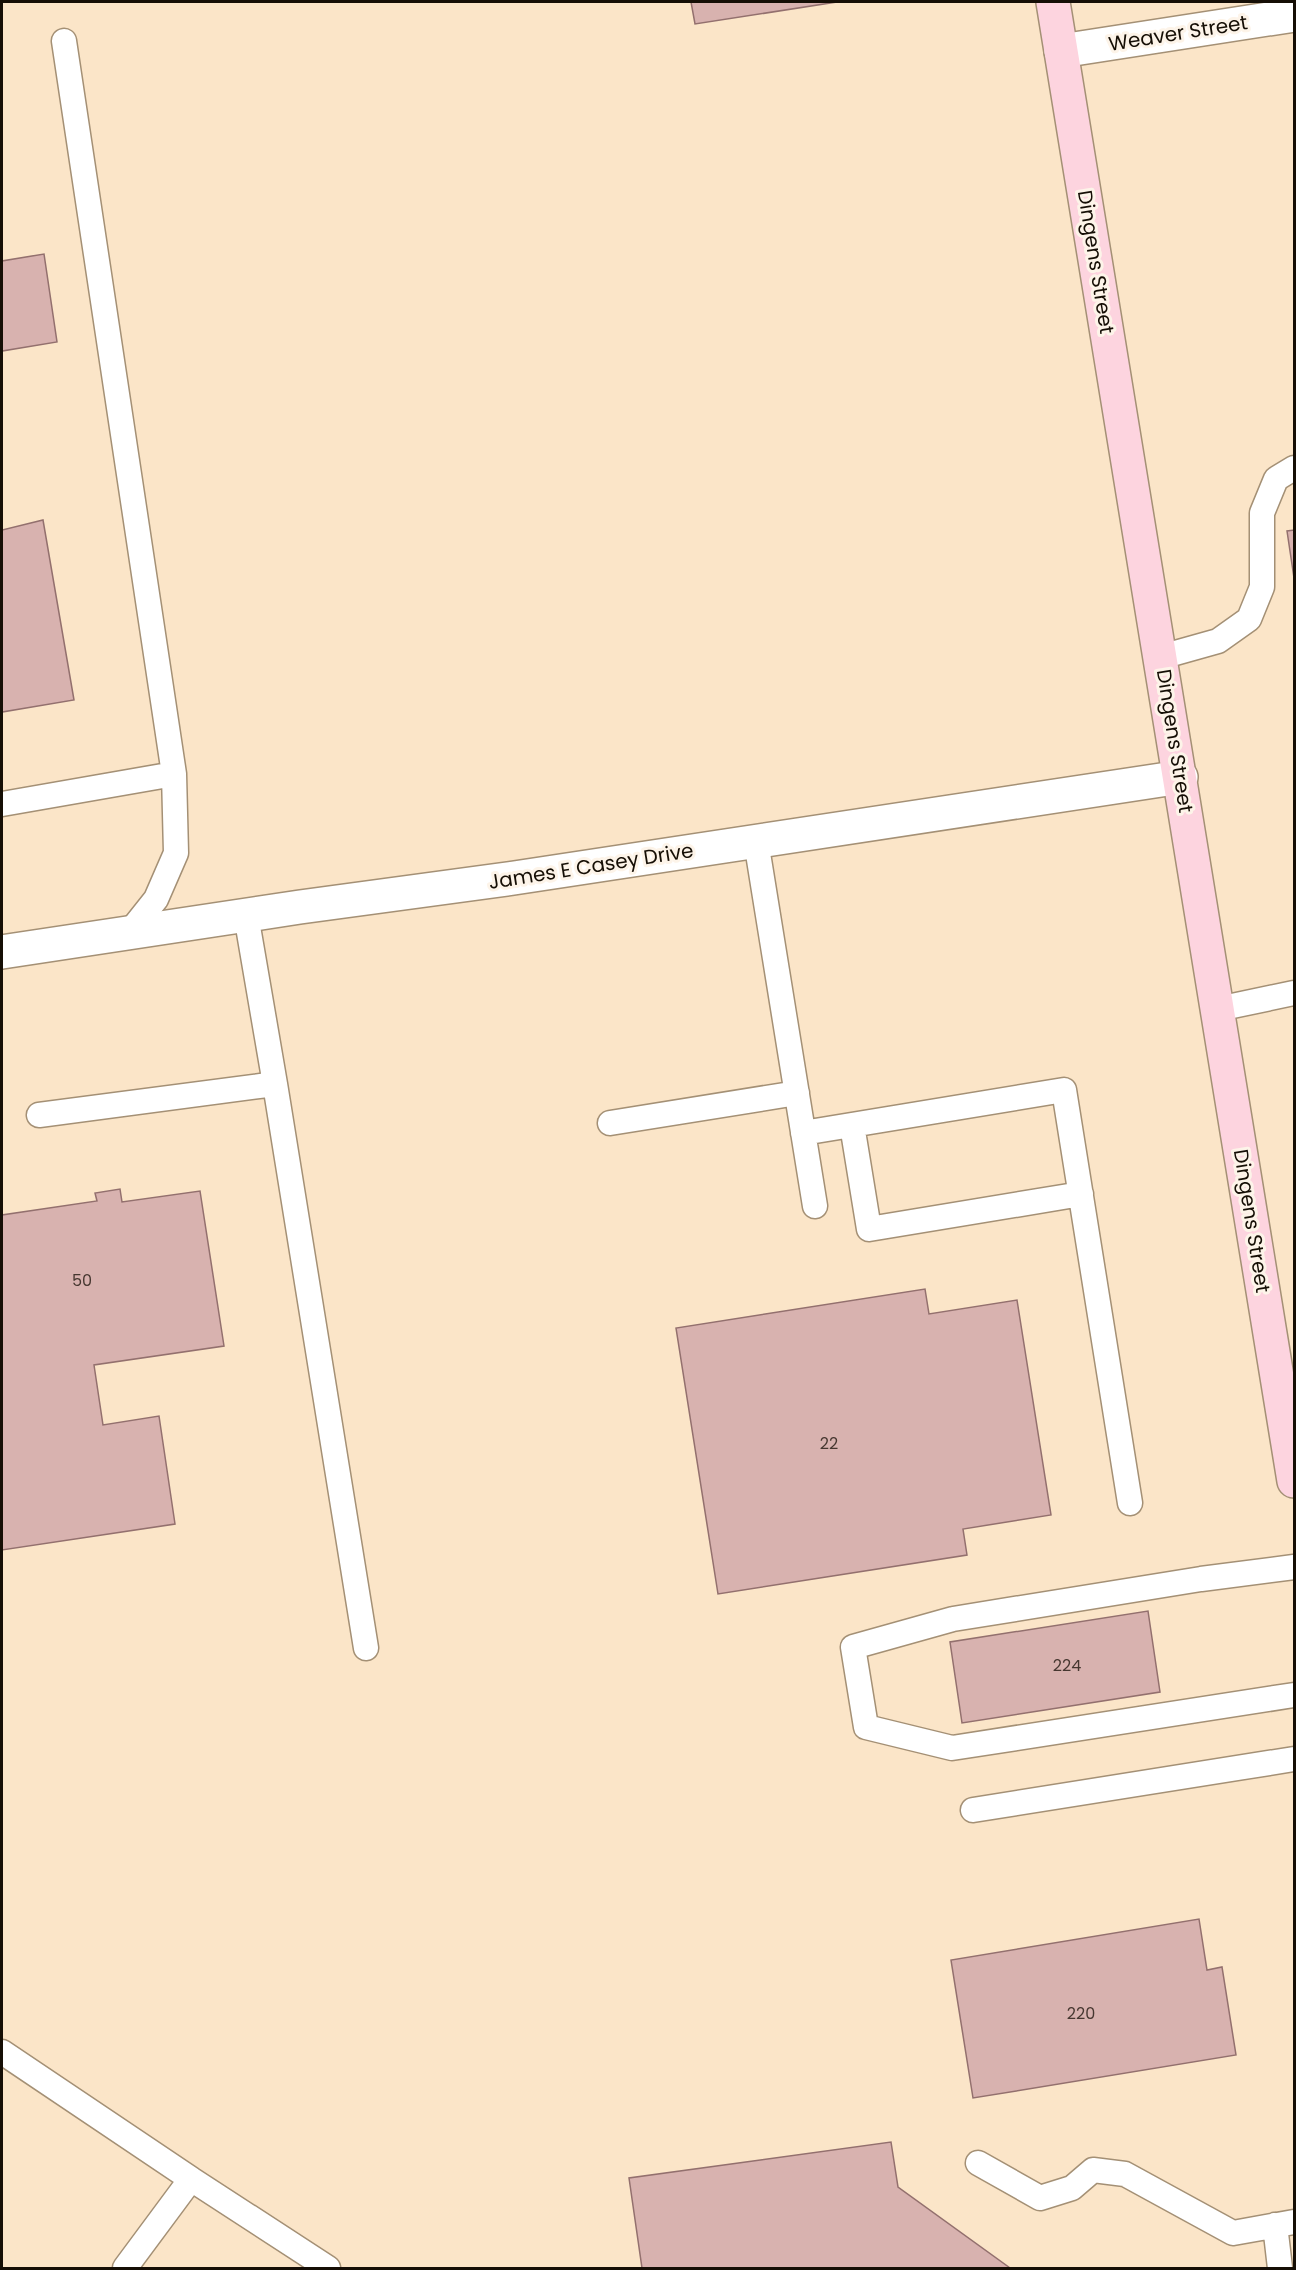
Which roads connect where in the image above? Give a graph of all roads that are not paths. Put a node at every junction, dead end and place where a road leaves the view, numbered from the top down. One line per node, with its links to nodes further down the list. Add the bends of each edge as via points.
1 (1053, 2): 4 (street, Dingens Street)
2 (1294, 15): 4 (street, Weaver Street)
3 (64, 41): 7 (lane)
4 (1061, 51): 6 (street, Dingens Street)
5 (1294, 468): 6 (lane, via 1276,479 1262,513 1262,587 1249,619 1218,641)
6 (1161, 657): 8 (street, Dingens Street)
7 (174, 774): 9 (lane); 12 (lane, via 176,853 156,899)
8 (1181, 777): 10 (street, James E Casey Drive); 15 (street, Dingens Street)
9 (2, 804)
10 (756, 841): 11 (street, James E Casey Drive); 17 (lane)
11 (246, 915): 12 (street, James E Casey Drive); 16 (lane)
12 (129, 933): 13 (street, James E Casey Drive)
13 (5, 949)
14 (1294, 993): 15 (lane)
15 (1218, 1009): 24 (street, Dingens Street)
16 (275, 1084): 18 (lane); 28 (lane)
17 (797, 1093): 19 (lane); 21 (lane)
18 (39, 1115)
19 (610, 1123)
20 (852, 1125): 21 (lane); 22 (lane, via 869,1229); 22 (lane, via 1064,1090)
21 (803, 1133): 23 (lane)
22 (1081, 1194): 26 (lane)
23 (815, 1206)
24 (1291, 1434): 25 (street, Dingens Street)
25 (1294, 1481)
26 (1130, 1503)
27 (1294, 1567): 29 (lane, via 953,1619 853,1647 866,1727 952,1748)
28 (366, 1648)
29 (1294, 1695)
30 (1294, 1759): 31 (lane)
31 (972, 1810)
32 (2, 2052): 34 (lane)
33 (978, 2163): 35 (lane, via 1040,2198 1072,2188 1093,2170 1125,2174 1233,2233)
34 (191, 2179): 36 (lane); 37 (lane)
35 (1285, 2224): 38 (lane)
36 (125, 2268)
37 (328, 2268)
38 (1280, 2268)

